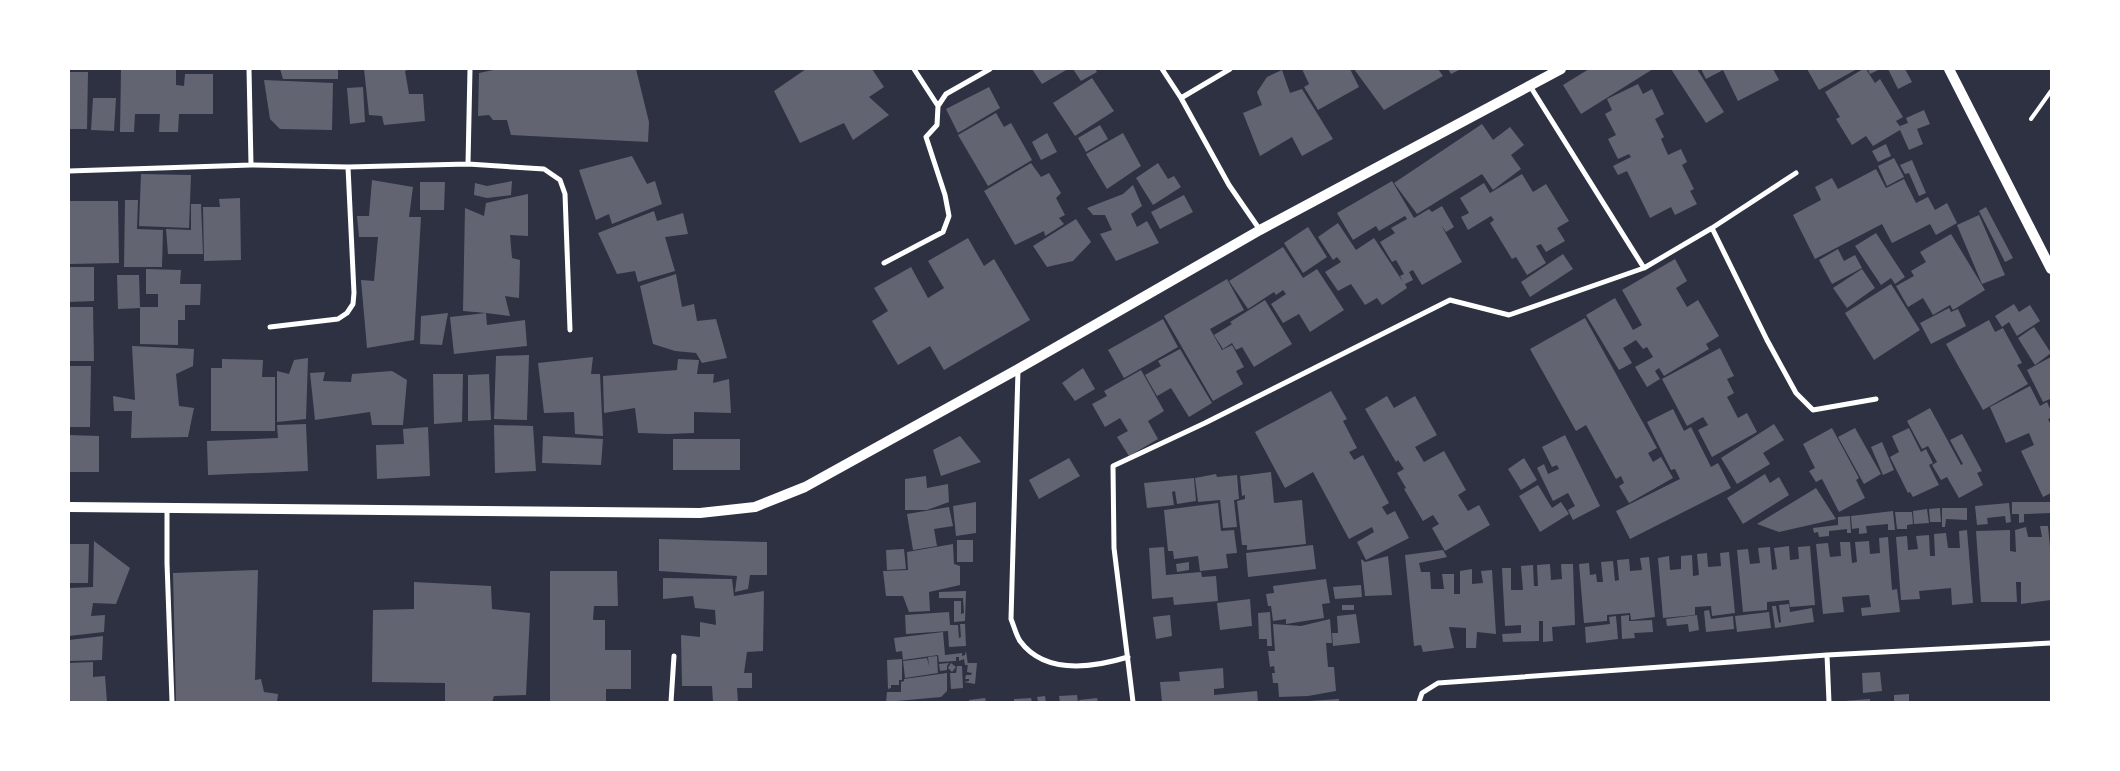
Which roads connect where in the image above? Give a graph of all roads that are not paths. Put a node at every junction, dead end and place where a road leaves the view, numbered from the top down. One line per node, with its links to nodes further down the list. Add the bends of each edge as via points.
1 (249, 69): 15 (street)
2 (470, 69): 14 (street)
3 (914, 69): 12 (street)
4 (990, 69): 12 (street, via 946,94)
5 (1162, 69): 11 (street)
6 (1230, 69): 11 (street)
7 (1562, 69): 9 (main road)
8 (1948, 69): 23 (main road)
9 (1530, 86): 20 (main road); 22 (street)
10 (2051, 91): 13 (lane)
11 (1181, 98): 20 (street, via 1229,185)
12 (938, 106): 21 (street, via 937,126 926,137 949,216 944,232)
13 (2031, 120)
14 (468, 164): 16 (street); 25 (street, via 544,169 560,180 565,194)
15 (251, 165): 16 (street); 17 (street)
16 (348, 167): 24 (street, via 355,278 353,304 338,319)
17 (69, 171)
18 (1796, 172): 19 (street)
19 (1712, 228): 22 (street); 27 (street, via 1796,393 1813,410)
20 (1260, 230): 26 (main road)
21 (884, 263)
22 (1644, 268): 33 (street, via 1509,315 1450,300 1113,466 1114,548)
23 (2051, 268)
24 (270, 327)
25 (570, 330)
26 (1018, 370): 29 (main road, via 805,487 755,507 700,514); 33 (street, via 1011,619 1020,640 1038,658 1058,666 1103,664)
27 (1876, 399)
28 (69, 507): 29 (main road)
29 (167, 508): 34 (street)
30 (2051, 643): 31 (street)
31 (1827, 655): 37 (street, via 1438,683 1422,693); 38 (street)
32 (674, 656): 35 (street)
33 (1128, 657): 36 (street)
34 (172, 702)
35 (671, 702)
36 (1133, 702)
37 (1419, 702)
38 (1829, 702)

